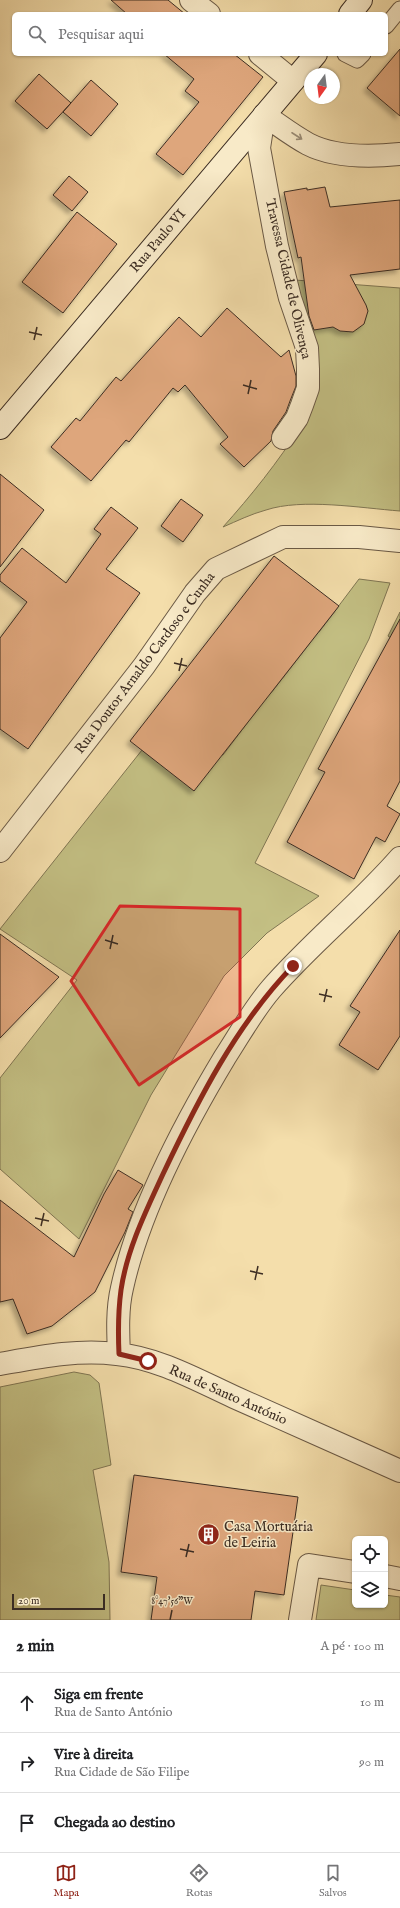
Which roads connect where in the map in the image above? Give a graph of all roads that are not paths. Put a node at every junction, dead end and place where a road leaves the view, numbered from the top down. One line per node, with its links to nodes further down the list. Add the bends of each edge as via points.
1 (191, 0): 4 (street)
2 (361, 0): 5 (street)
3 (400, 9): 6 (lane)
4 (206, 12)
5 (352, 12)
6 (388, 24)
7 (262, 56): 11 (street)
8 (314, 56): 11 (street, Rua Paulo VI)
9 (349, 56): 10 (lane, via 357,60)
10 (361, 56)
11 (293, 81): 12 (street, Rua Paulo VI)
12 (264, 115): 13 (street, one-way to 13, via 309,144 332,153); 14 (street, Rua Paulo VI); 15 (street, Travessa Cidade de Olivença, via 259,148 277,246 290,298 307,348 308,362 308,388 297,418)
13 (400, 154)
14 (0, 428)
15 (284, 438)
16 (400, 541): 17 (street, Rua Doutor Arnaldo Cardoso e Cunha, via 359,537 283,537 216,569 195,593 144,666)
17 (0, 851)
18 (400, 858): 19 (street, via 271,990 248,1021 208,1086 180,1139 134,1242 121,1289)
19 (119, 1354): 20 (street, Rua de Santo António, via 57,1354); 21 (street, Rua de Santo António, via 148,1361 185,1375)
20 (0, 1364)
21 (400, 1471)
22 (352, 1572): 25 (street, via 309,1565)
23 (388, 1576): 24 (street)
24 (400, 1578)
25 (300, 1620)

